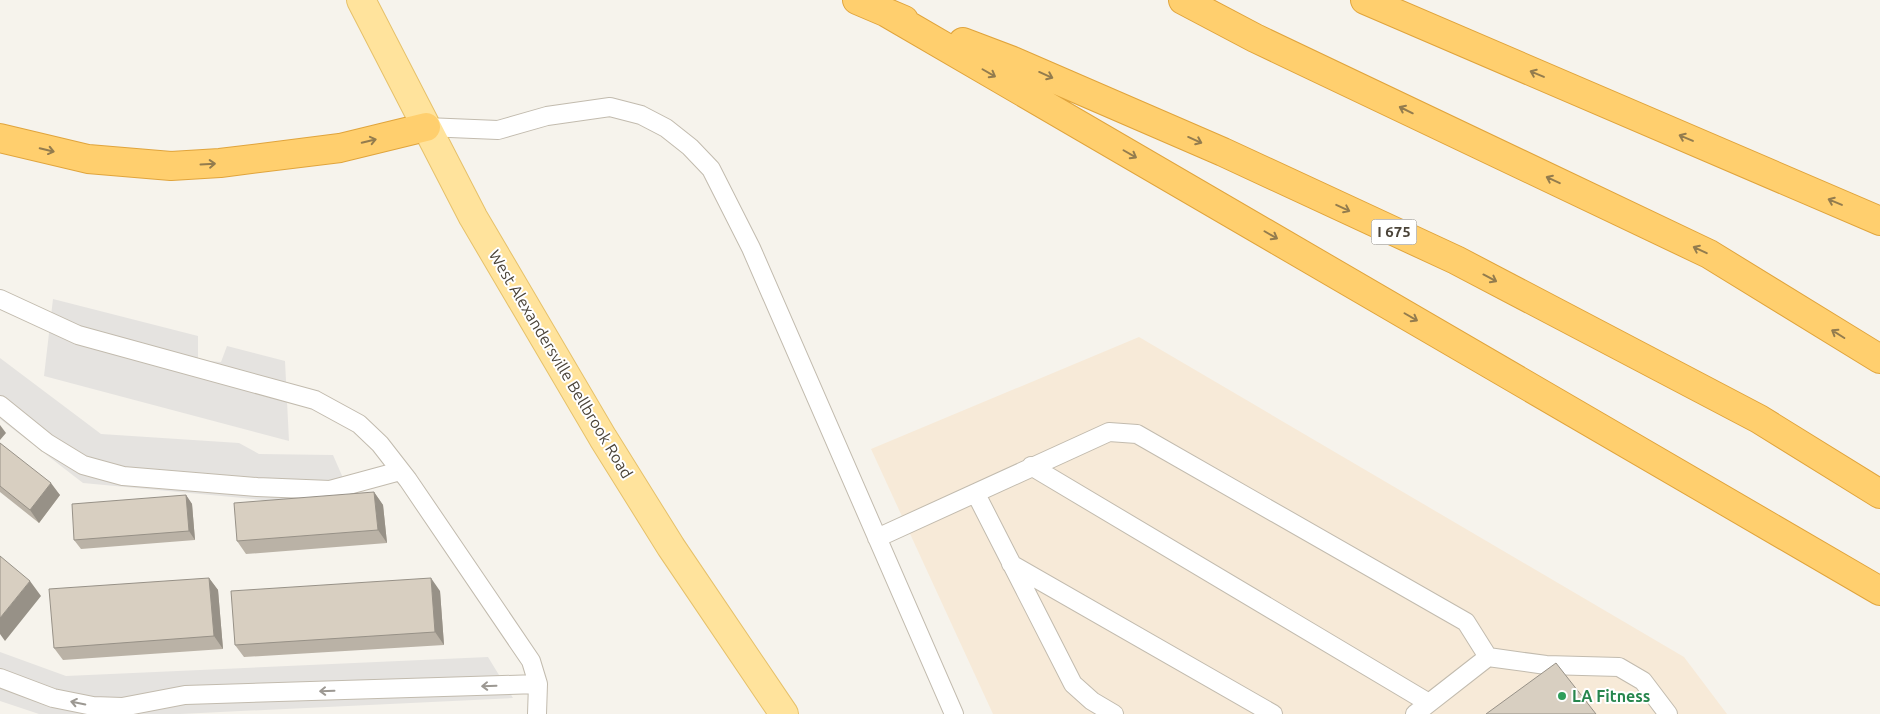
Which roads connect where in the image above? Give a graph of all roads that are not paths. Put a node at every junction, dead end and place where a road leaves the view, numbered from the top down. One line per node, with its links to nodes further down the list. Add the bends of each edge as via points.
1 (361, 0): 6 (main road, West Alexandersville Bellbrook Road)
2 (857, 0): 5 (highway, I 675)
3 (1183, 0): 10 (highway, one-way to 3, via 1709,254 1254,38)
4 (1365, 0): 8 (highway, one-way to 4)
5 (886, 13): 15 (highway, I 675, one-way to 15, via 1013,61 1223,152 1456,260 1758,419); 18 (highway, one-way to 18)
6 (426, 127): 7 (highway, one-way to 6, via 88,159 171,166 340,148); 16 (lane, via 498,130 548,116 610,107 641,115 666,128 690,147 712,169 751,248); 25 (main road, West Alexandersville Bellbrook Road, via 473,217 603,438)
7 (0, 138)
8 (1880, 221)
9 (0, 299): 13 (lane, via 78,335 321,402 359,424 380,444)
10 (1880, 359)
11 (0, 405): 13 (lane, via 47,444 83,465 123,476 330,490)
12 (1031, 466): 14 (lane); 19 (lane, via 1109,432 1137,434 1466,622); 23 (lane)
13 (400, 471): 21 (lane, via 531,662)
14 (976, 494): 16 (lane); 17 (lane)
15 (1880, 494)
16 (877, 538): 26 (lane)
17 (1011, 564): 27 (lane, via 1074,684 1092,701); 28 (lane)
18 (1880, 591)
19 (1488, 657): 23 (lane); 29 (lane, via 1546,665 1619,667 1643,681)
20 (0, 678): 22 (lane, one-way to 20, via 93,706 53,698)
21 (538, 684): 22 (lane, one-way to 22, via 185,695); 24 (lane)
22 (161, 707)
23 (1422, 709)
24 (537, 714)
25 (784, 714)
26 (954, 714)
27 (1114, 714)
28 (1273, 714)
29 (1668, 714)

